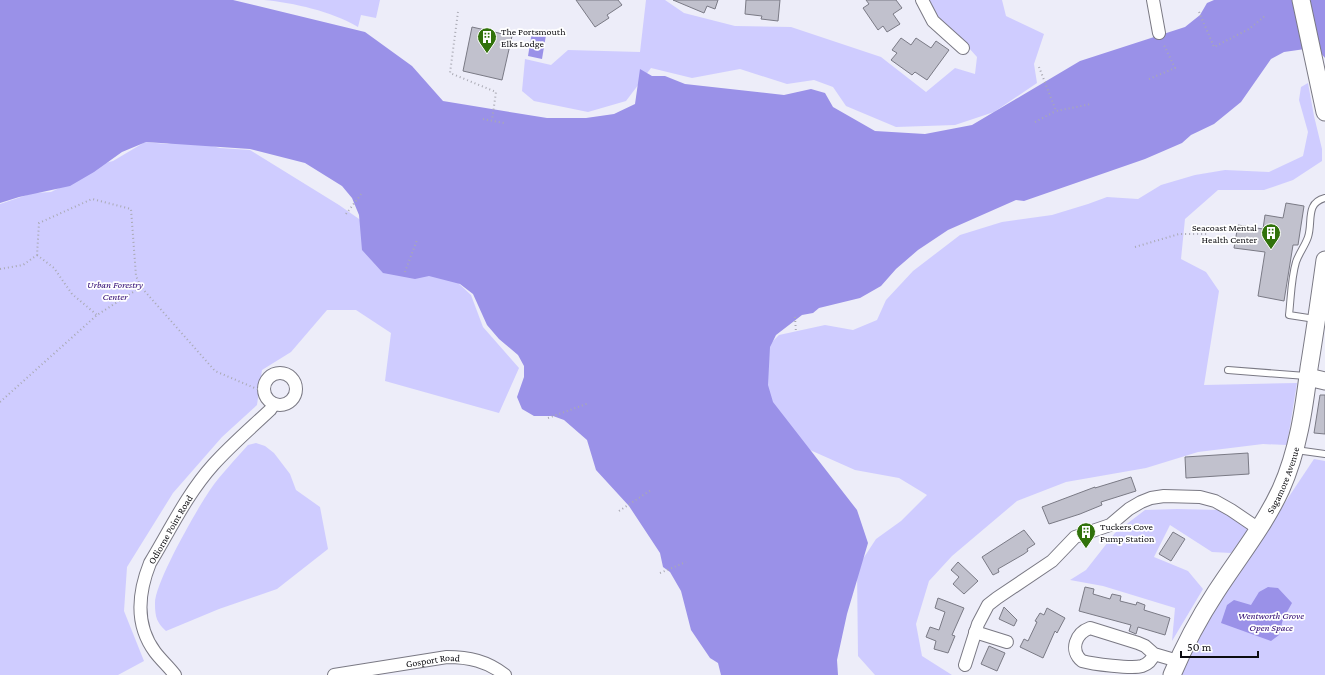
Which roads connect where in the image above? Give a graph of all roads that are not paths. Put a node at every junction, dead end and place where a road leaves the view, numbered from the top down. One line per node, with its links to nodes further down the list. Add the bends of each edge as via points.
1 (922, 0): 5 (street, via 933,21)
2 (1153, 0): 4 (street)
3 (1301, 0): 6 (main road)
4 (1159, 33)
5 (963, 48)
6 (1325, 112)
7 (1325, 198): 9 (lane, via 1313,206 1308,236 1294,269 1289,315)
8 (1325, 260): 9 (main road, Sagamore Avenue)
9 (1317, 319): 11 (main road, Sagamore Avenue)
10 (1228, 370): 11 (lane)
11 (1308, 377): 12 (main road); 14 (main road, Sagamore Avenue)
12 (1325, 381)
13 (274, 404): 13 (street, via 285,404 293,399 296,389 293,380 285,373 274,374 266,381 264,392); 22 (street, Odiorne Point Road, via 197,485 144,577 141,589 142,626 155,652)
14 (1295, 450): 15 (lane); 16 (main road, Sagamore Avenue, via 1282,488)
15 (1325, 454)
16 (1259, 529): 17 (street, via 1215,501 1200,497 1151,498 1129,509 1110,525 1075,537 1052,561 988,605); 21 (main road, Sagamore Avenue, via 1196,626)
17 (975, 632): 18 (street); 20 (street)
18 (1007, 642)
19 (1154, 654): 19 (street, via 1145,646 1090,628 1080,634 1074,648 1077,657 1087,663 1137,668 1147,664); 21 (street)
20 (965, 665)
21 (1175, 668)
22 (175, 675)
23 (334, 675): 24 (street, Gosport Road, via 447,657 478,660 497,668)
24 (505, 675)

